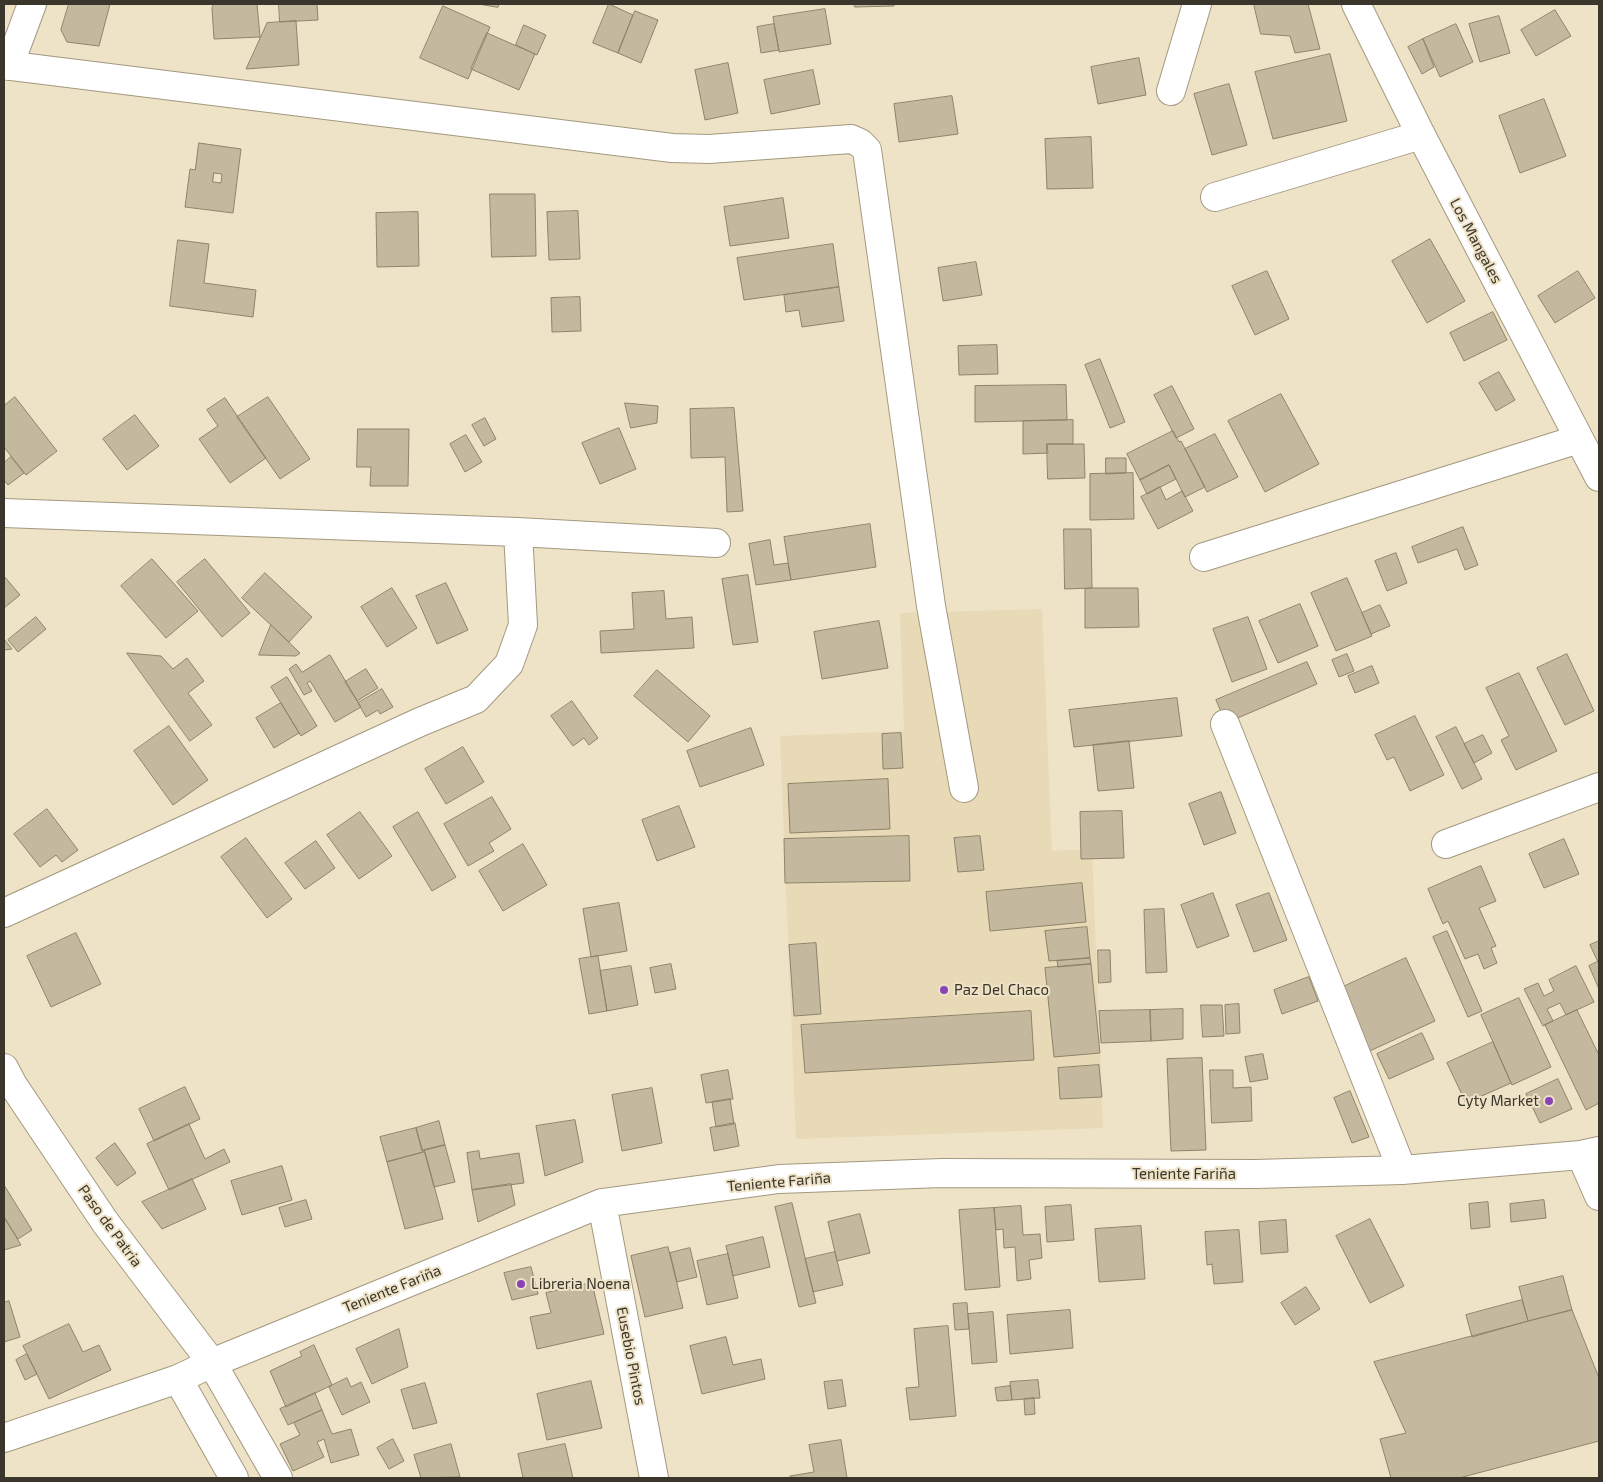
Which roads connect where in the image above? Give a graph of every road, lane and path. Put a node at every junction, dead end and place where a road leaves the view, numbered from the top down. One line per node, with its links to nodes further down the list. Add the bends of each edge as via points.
1 (32, 4): 4 (street)
2 (1197, 4): 5 (street)
3 (1356, 4): 6 (street, Los Mangales)
4 (6, 66): 16 (street, via 672,148 709,149 851,139 860,143 867,150 931,606)
5 (1171, 91)
6 (1421, 135): 7 (street); 8 (street, Los Mangales)
7 (1215, 196)
8 (1579, 438): 9 (street, Los Mangales); 13 (street)
9 (1599, 476)
10 (4, 513): 11 (street)
11 (518, 532): 12 (street); 18 (street, via 524,625 509,664 476,700 420,722)
12 (716, 543)
13 (1204, 557)
14 (1225, 724): 21 (street)
15 (1599, 787): 17 (street)
16 (964, 788)
17 (1446, 844)
18 (4, 913)
19 (6, 1079): 24 (street, Paso de Patria, via 105,1222)
20 (1590, 1153): 21 (street, Teniente Fariña); 22 (street)
21 (1402, 1170): 23 (street, Teniente Fariña, via 1255,1174 942,1173 779,1179)
22 (1599, 1196)
23 (602, 1203): 24 (street, Teniente Fariña); 29 (street, Eusebio Pintos)
24 (212, 1363): 25 (street, Teniente Fariña); 28 (street, Paso de Patria)
25 (178, 1379): 26 (street, Teniente Fariña); 27 (street)
26 (4, 1438)
27 (234, 1478)
28 (278, 1478)
29 (654, 1478)

